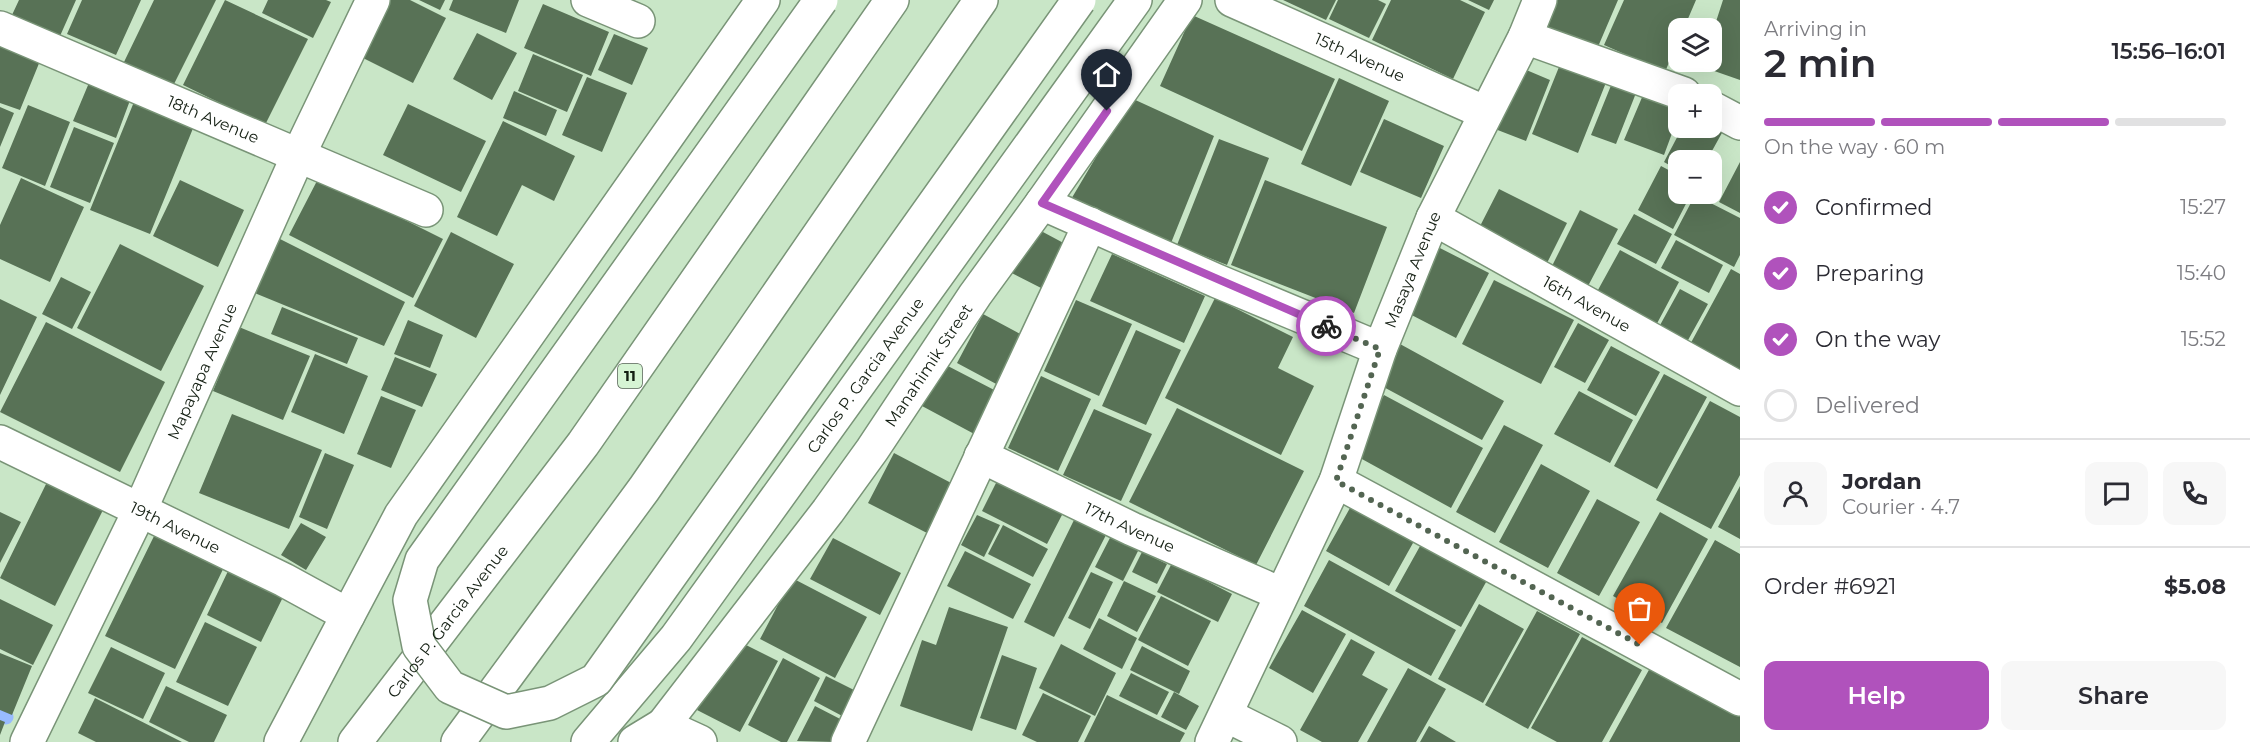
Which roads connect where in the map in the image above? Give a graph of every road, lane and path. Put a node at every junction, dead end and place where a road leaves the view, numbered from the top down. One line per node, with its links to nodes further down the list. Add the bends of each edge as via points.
1 (373, 0): 19 (street, Mapayapa Avenue)
2 (588, 0): 12 (street)
3 (762, 0): 31 (street, via 401,515)
4 (821, 0): 7 (street, bridge, via 422,560 410,600 419,646 450,687 506,712 550,703 596,680)
5 (892, 0): 37 (street, Carlos P. Garcia Avenue / 11, via 583,444)
6 (981, 0): 38 (street, via 644,489)
7 (1078, 0)
8 (1135, 0): 39 (street, Carlos P. Garcia Avenue, via 676,638)
9 (1185, 0): 20 (street, Manahimik Street)
10 (1232, 0): 16 (street, 15th Avenue)
11 (1540, 0): 14 (street, Masaya Avenue)
12 (638, 21)
13 (0, 28): 19 (street, 18th Avenue)
14 (1525, 37): 15 (street); 16 (street, Masaya Avenue)
15 (1668, 88)
16 (1486, 113): 22 (street, Masaya Avenue)
17 (1722, 113): 18 (street)
18 (1740, 123)
19 (298, 156): 21 (street, 18th Avenue); 29 (street, Mapayapa Avenue)
20 (1042, 203): 23 (street); 33 (street, Manahimik Street, via 828,511)
21 (426, 210)
22 (1433, 218): 24 (street, Masaya Avenue); 25 (street, 16th Avenue)
23 (1090, 225): 24 (street); 27 (street)
24 (1380, 349): 28 (street, Masaya Avenue)
25 (1740, 389)
26 (0, 442): 29 (street, 19th Avenue)
27 (981, 456): 30 (street, 17th Avenue, via 1132,529); 42 (street)
28 (1336, 481): 30 (street, Masaya Avenue); 32 (street)
29 (140, 510): 31 (street, 19th Avenue); 35 (street, Mapayapa Avenue)
30 (1281, 594): 34 (street, Masaya Avenue)
31 (348, 615): 36 (street)
32 (1740, 699)
33 (663, 725): 40 (street); 41 (street)
34 (1219, 728): 43 (street)
35 (27, 742)
36 (281, 742)
37 (355, 742)
38 (458, 742)
39 (588, 742)
40 (635, 742)
41 (700, 742)
42 (848, 742)
43 (1280, 742)

